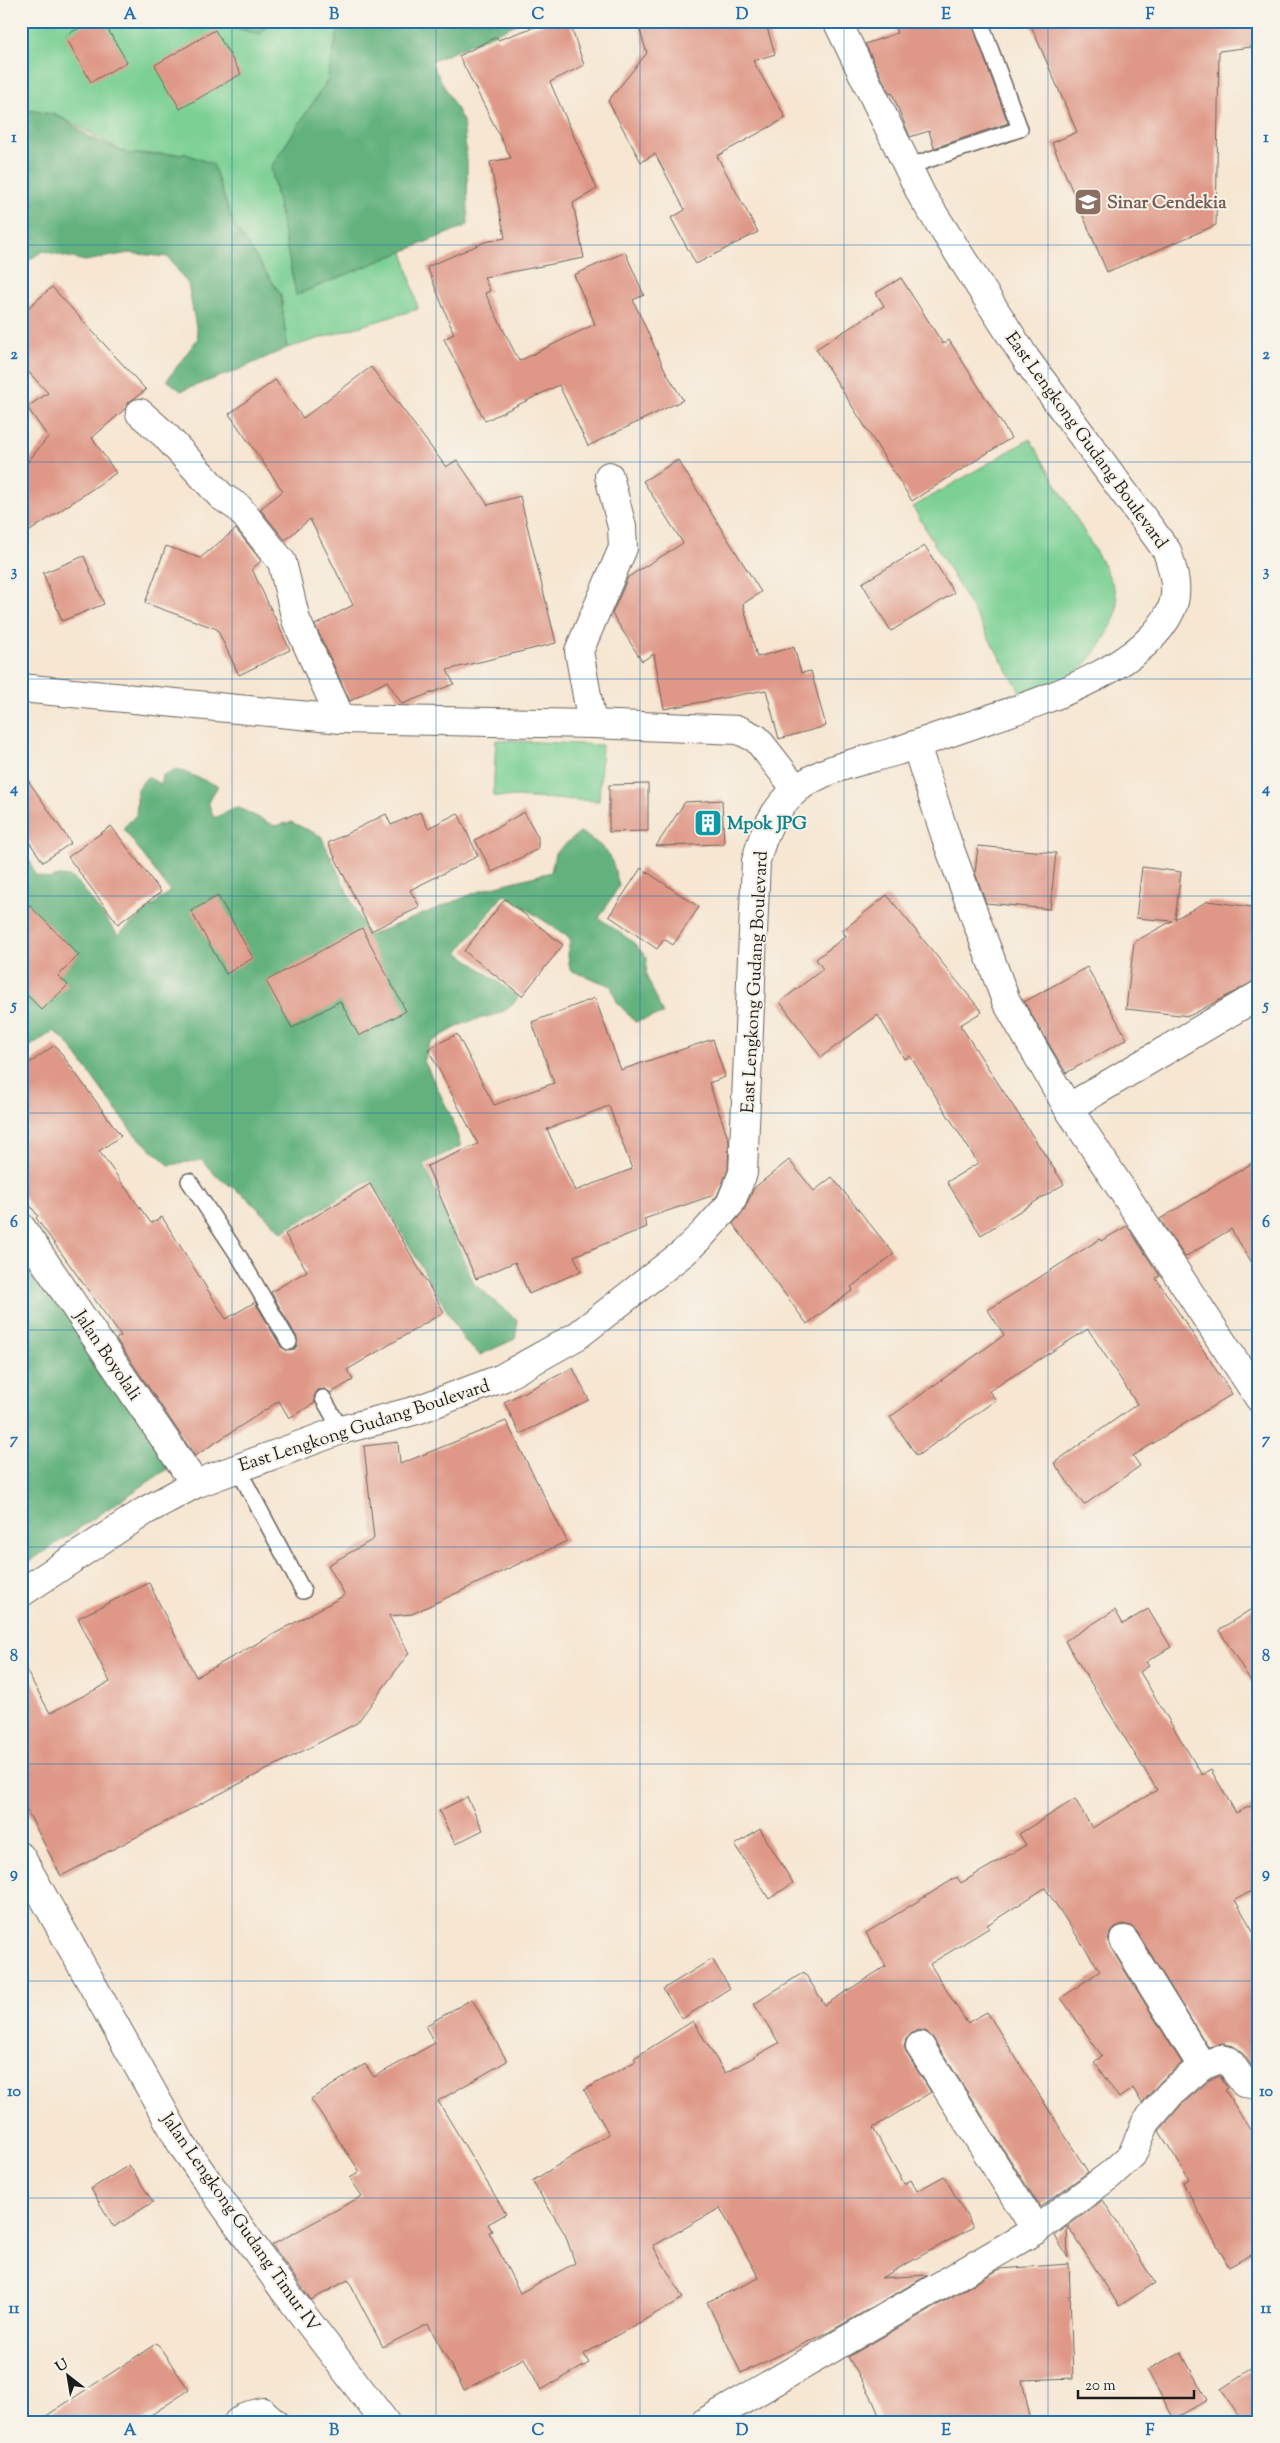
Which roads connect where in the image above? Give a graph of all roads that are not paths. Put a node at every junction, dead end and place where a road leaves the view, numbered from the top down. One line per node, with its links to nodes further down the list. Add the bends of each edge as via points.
1 (836, 21): 3 (street, East Lengkong Gudang Boulevard)
2 (980, 21): 3 (lane, via 1020,129)
3 (907, 167): 9 (street, East Lengkong Gudang Boulevard, via 922,196 1026,359 1167,551 1176,581 1171,610 1150,638 1110,669 1054,697)
4 (140, 413): 7 (street, via 222,496 239,508 282,562 296,620)
5 (609, 476): 8 (street, via 622,527 623,548 578,652)
6 (21, 688): 7 (street)
7 (341, 719): 8 (street)
8 (592, 724): 10 (street, via 739,730 757,739)
9 (916, 745): 10 (street, East Lengkong Gudang Boulevard, via 825,773); 12 (street, via 947,841 1006,1001)
10 (796, 789): 18 (street, East Lengkong Gudang Boulevard, via 780,805 763,833 756,861 743,1173 730,1204 683,1253 578,1336 502,1378 417,1410)
11 (1259, 995): 12 (street)
12 (1068, 1108): 17 (street)
13 (190, 1181): 15 (lane)
14 (21, 1227): 20 (street, Jalan Boyolali)
15 (289, 1342)
16 (323, 1398): 18 (lane)
17 (1259, 1398)
18 (341, 1430): 19 (street, East Lengkong Gudang Boulevard)
19 (236, 1467): 20 (street, East Lengkong Gudang Boulevard); 21 (lane)
20 (194, 1484): 22 (street, East Lengkong Gudang Boulevard, via 145,1510)
21 (303, 1591)
22 (21, 1593)
23 (21, 1857): 29 (street, Jalan Lengkong Gudang Timur IV, via 182,2145)
24 (1124, 1940): 26 (street)
25 (920, 2046): 28 (street)
26 (1202, 2066): 27 (street, via 1220,2058 1229,2061 1244,2082); 28 (street, via 1171,2093 1146,2122 1132,2155)
27 (1259, 2085)
28 (1036, 2230): 32 (street)
29 (380, 2420)
30 (238, 2422): 31 (street, via 246,2416 263,2412)
31 (274, 2422)
32 (705, 2422)

